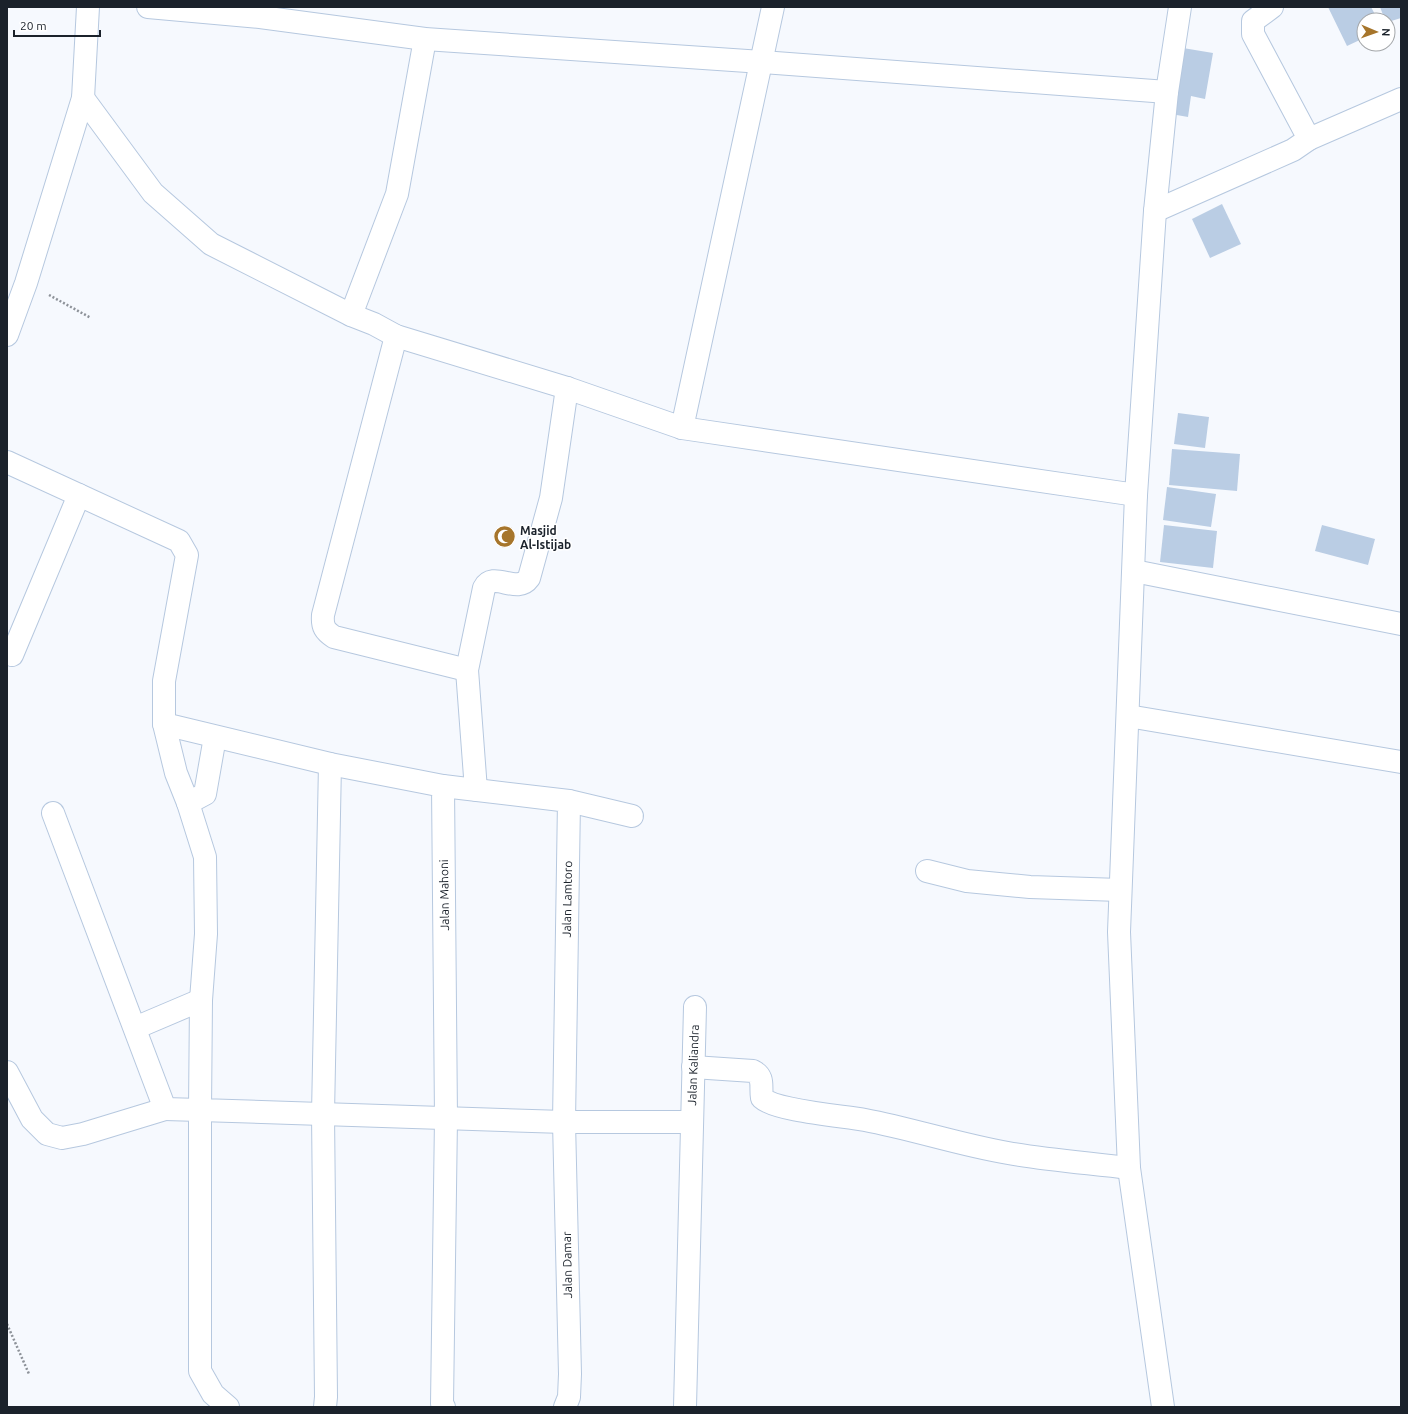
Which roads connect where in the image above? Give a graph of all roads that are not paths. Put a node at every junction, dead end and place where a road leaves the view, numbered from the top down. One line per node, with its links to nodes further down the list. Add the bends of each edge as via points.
1 (88, 7): 9 (street)
2 (148, 7): 6 (street, via 260,17)
3 (773, 7): 7 (street)
4 (1180, 7): 8 (street)
5 (1272, 7): 11 (street, via 1253,21 1253,34)
6 (425, 40): 7 (street); 13 (street, via 397,194)
7 (762, 62): 8 (street); 17 (street)
8 (1168, 92): 12 (street)
9 (82, 98): 13 (street, via 153,193 211,244); 14 (street, via 26,283)
10 (1401, 99): 11 (street)
11 (1309, 139): 12 (street, via 1293,150)
12 (1155, 211): 20 (street)
13 (351, 315): 15 (street)
14 (7, 335)
15 (396, 336): 16 (street); 24 (street, via 322,625 326,632 334,637)
16 (567, 388): 17 (street); 24 (street, via 551,498 529,578 519,585 491,581 486,583)
17 (682, 428): 20 (street)
18 (7, 462): 19 (street)
19 (79, 495): 23 (street); 26 (street, via 179,541 187,555 164,681)
20 (1136, 495): 21 (street)
21 (1134, 571): 22 (street); 25 (street)
22 (1401, 624)
23 (12, 654)
24 (467, 670): 31 (street)
25 (1128, 716): 28 (street); 37 (street)
26 (164, 724): 27 (street); 33 (street, via 176,773)
27 (215, 737): 29 (street); 33 (street, via 205,794)
28 (1401, 762)
29 (330, 764): 30 (street); 45 (street)
30 (443, 786): 31 (street); 46 (street, Jalan Mahoni)
31 (476, 790): 32 (street)
32 (569, 802): 35 (street); 47 (street, Jalan Lamtoro)
33 (188, 804): 38 (street, via 205,857 206,934)
34 (53, 813): 40 (street)
35 (632, 816)
36 (927, 871): 37 (street, via 967,881 1022,887)
37 (1120, 890): 49 (street, via 1119,932)
38 (201, 1000): 40 (street); 44 (street)
39 (694, 1007): 41 (street, Jalan Kaliandra)
40 (135, 1028): 43 (street)
41 (693, 1067): 48 (street, Jalan Kaliandra); 49 (street, via 753,1071 762,1080 762,1098 766,1102 778,1105 866,1120 1008,1153)
42 (7, 1072): 43 (street, via 32,1119 47,1134 62,1138)
43 (165, 1109): 44 (street)
44 (200, 1110): 45 (street); 50 (street, via 200,1371 213,1394)
45 (324, 1114): 46 (street); 51 (street)
46 (446, 1118): 47 (street); 52 (street, Jalan Mahoni, via 442,1404)
47 (564, 1122): 48 (street); 53 (street, Jalan Damar, via 570,1374 569,1397)
48 (692, 1122): 54 (street, Jalan Kaliandra)
49 (1129, 1168): 55 (street)
50 (228, 1407)
51 (325, 1407)
52 (444, 1407)
53 (565, 1407)
54 (685, 1407)
55 (1163, 1407)

